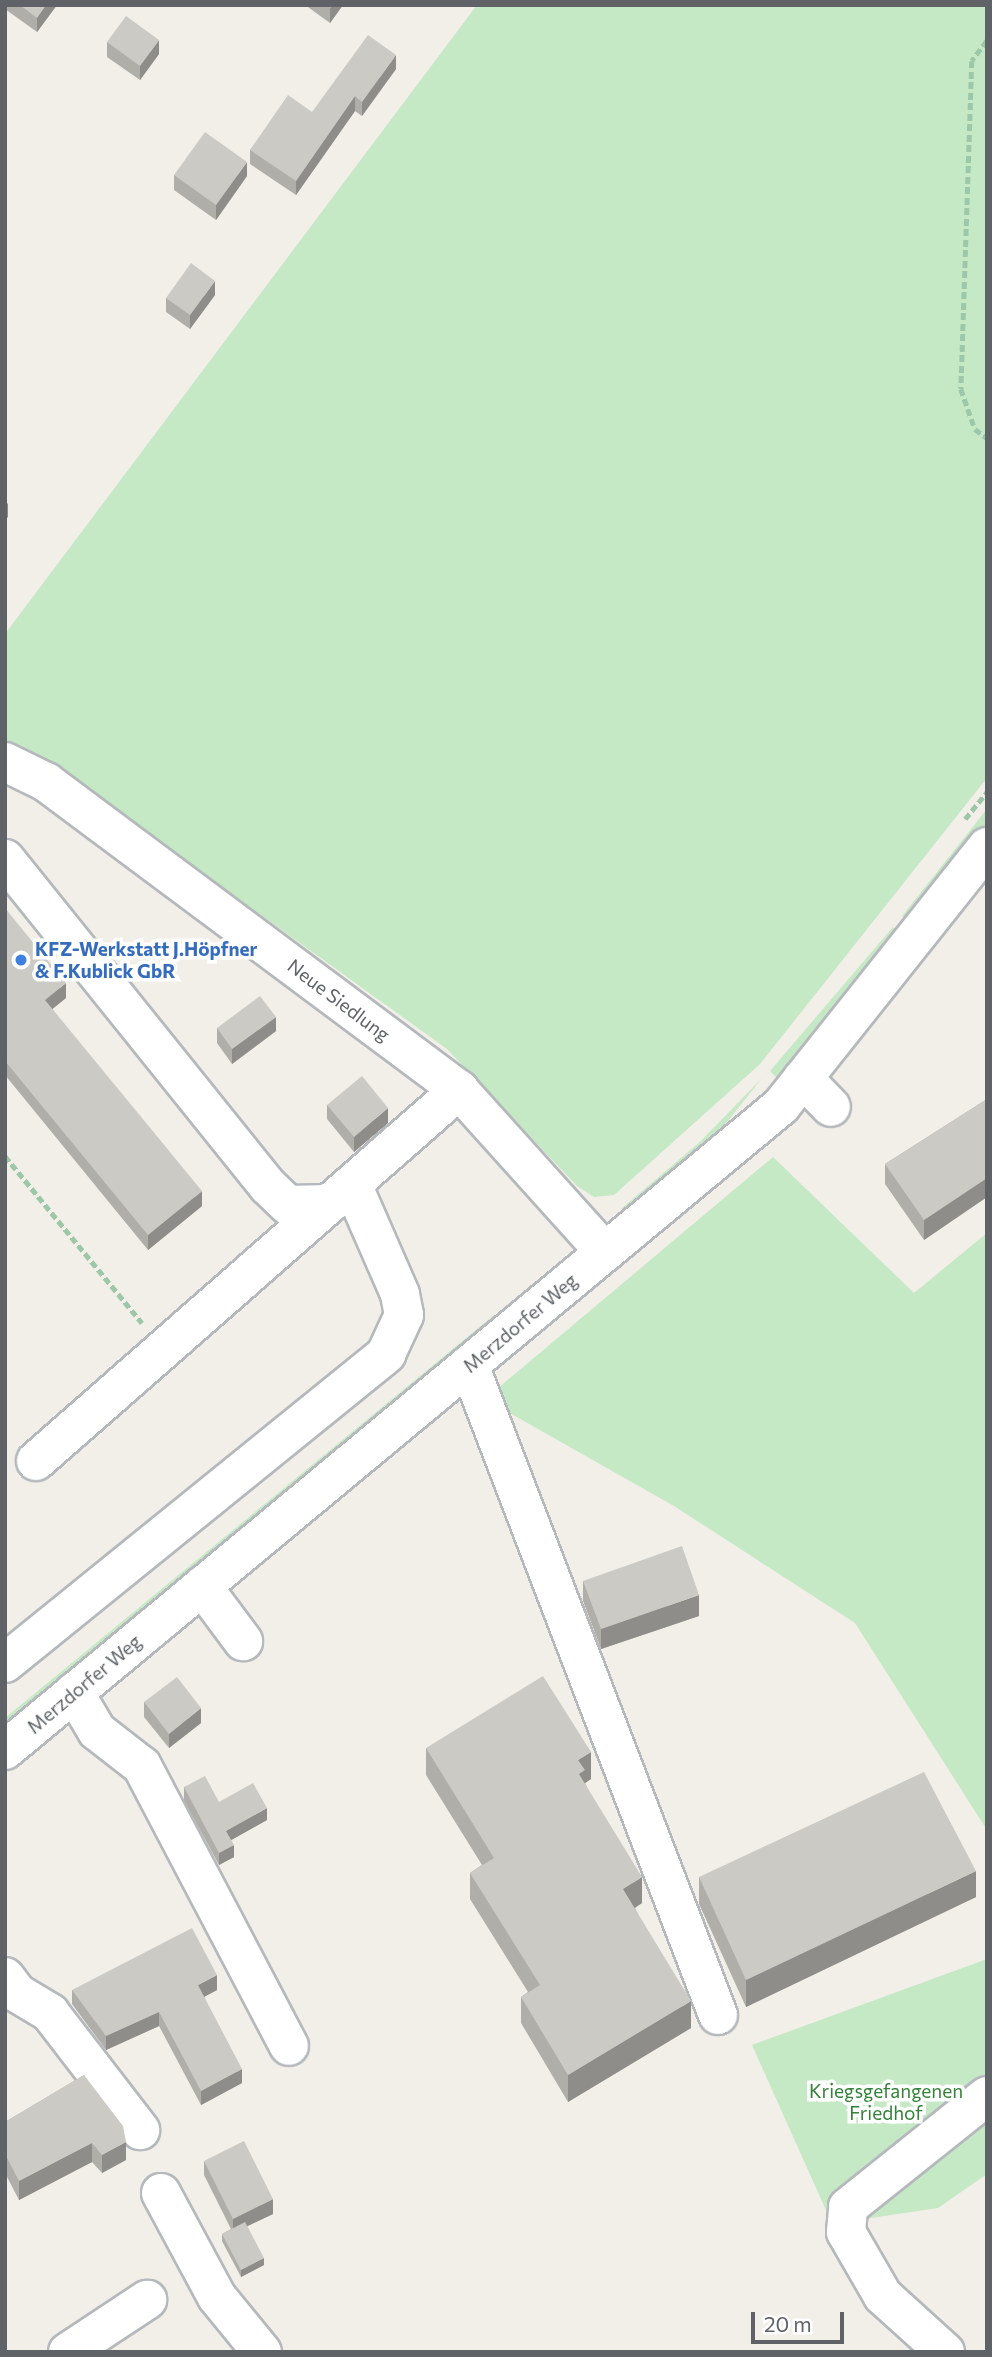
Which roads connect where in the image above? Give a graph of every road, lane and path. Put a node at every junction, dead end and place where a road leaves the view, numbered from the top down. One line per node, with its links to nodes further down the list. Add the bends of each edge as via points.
1 (987, 41): 2 (path, via 972,61 961,389 975,429)
2 (987, 438)
3 (5, 762): 8 (street, Neue Siedlung, via 46,782)
4 (987, 792): 5 (path)
5 (974, 836): 7 (street, Merzdorfer Weg)
6 (5, 859): 11 (street, via 268,1186 288,1205)
7 (803, 1078): 9 (street); 12 (street, Merzdorfer Weg, via 734,1147)
8 (459, 1090): 11 (street); 12 (street, Neue Siedlung)
9 (831, 1107)
10 (5, 1156): 13 (path)
11 (341, 1194): 13 (street); 18 (street, via 400,1294 404,1315 386,1354)
12 (605, 1252): 14 (street, Merzdorfer Weg)
13 (164, 1349): 15 (street)
14 (469, 1365): 16 (street, Merzdorfer Weg); 22 (street)
15 (36, 1461)
16 (202, 1586): 17 (street); 19 (street, Merzdorfer Weg)
17 (243, 1641)
18 (5, 1663)
19 (74, 1692): 20 (street, Merzdorfer Weg); 23 (street, via 97,1731 142,1766)
20 (5, 1750)
21 (5, 1977): 25 (street, via 17,1993 50,2012)
22 (718, 2015)
23 (289, 2046)
24 (987, 2096): 30 (street, via 848,2207 846,2232 883,2296)
25 (140, 2130)
26 (161, 2193): 29 (street, via 217,2297)
27 (147, 2300): 28 (street)
28 (68, 2352)
29 (262, 2352)
30 (945, 2352)

